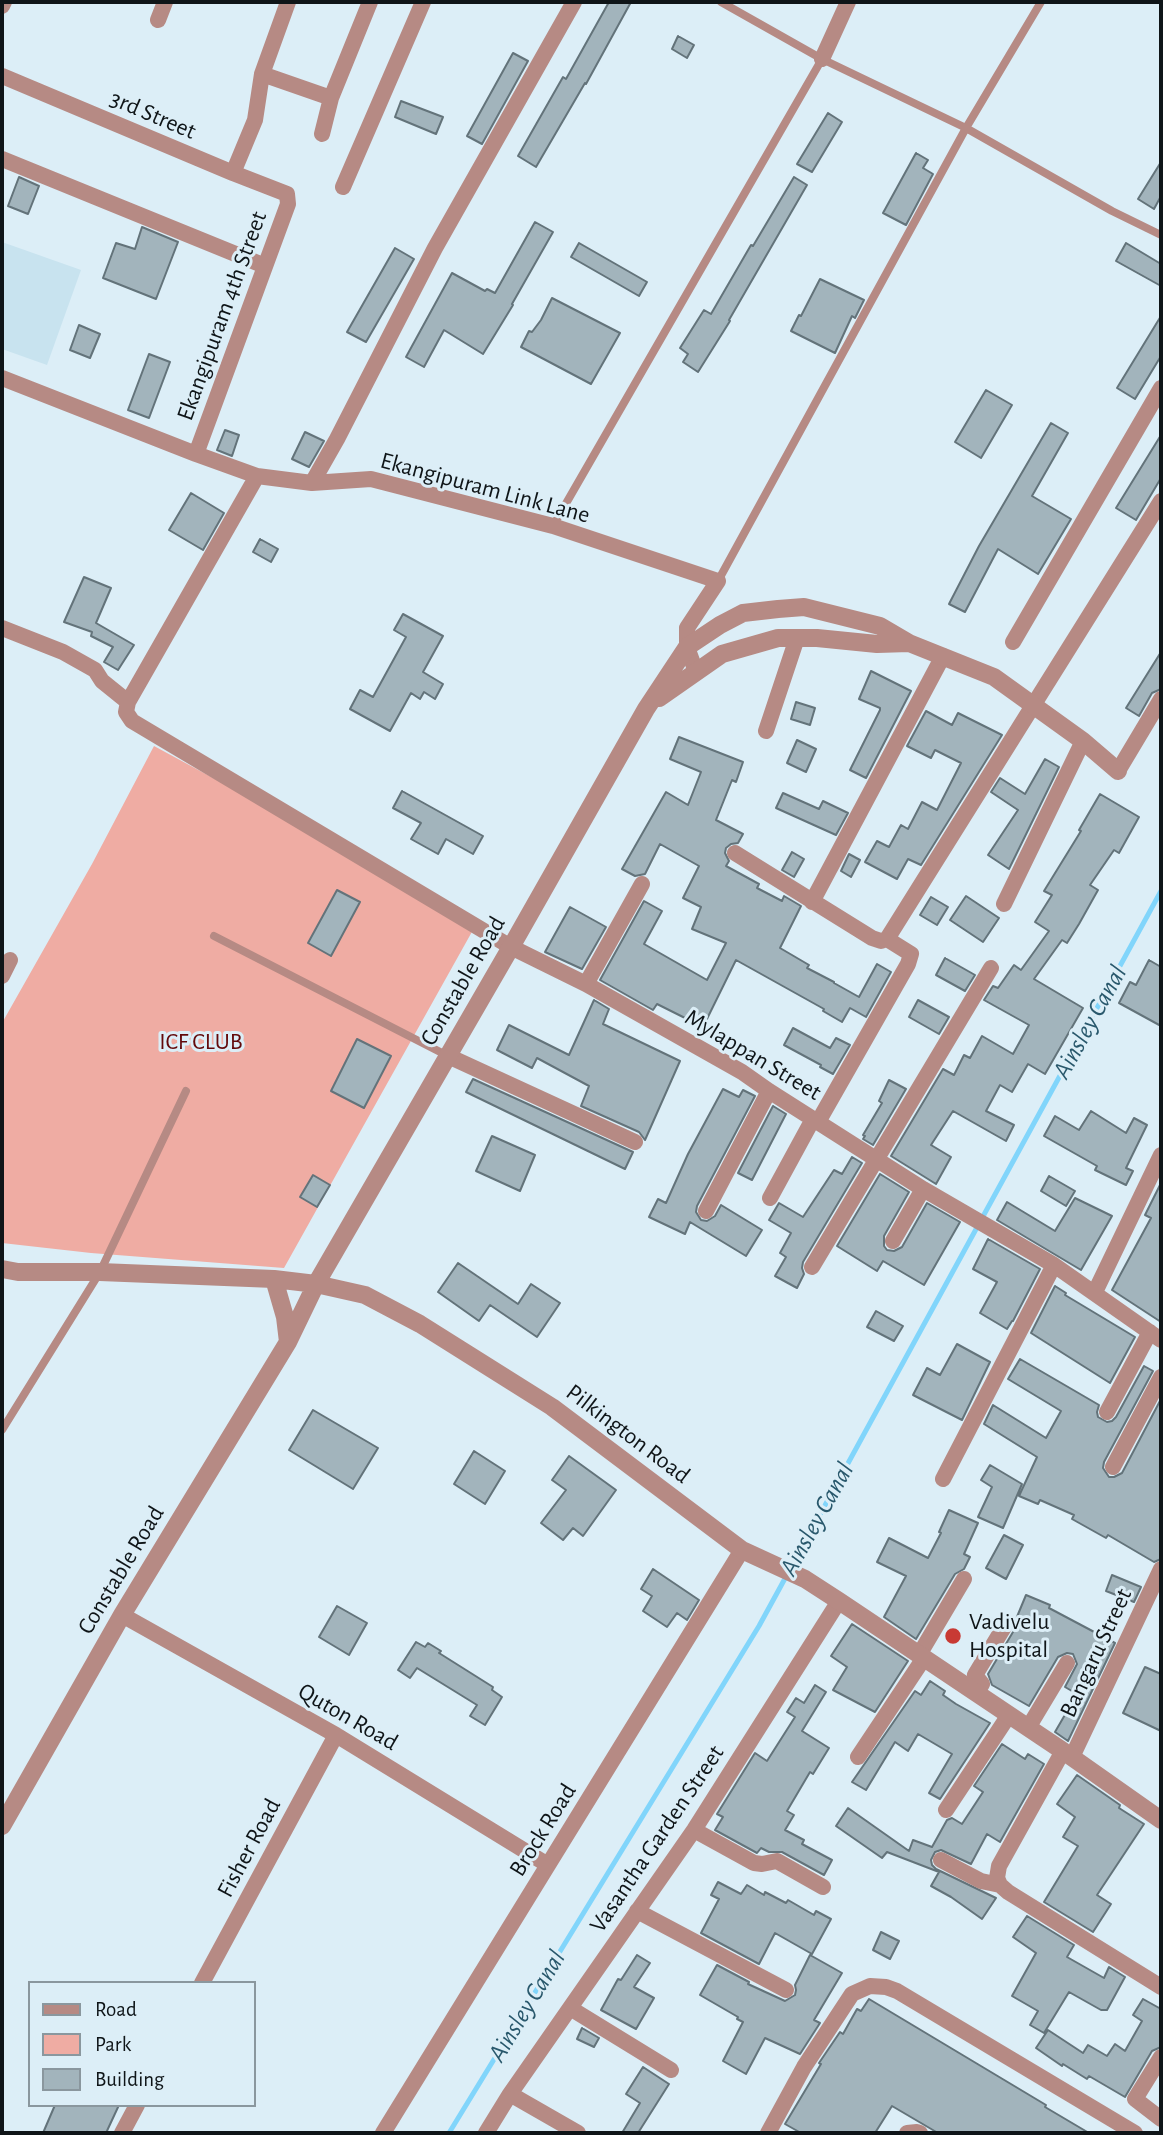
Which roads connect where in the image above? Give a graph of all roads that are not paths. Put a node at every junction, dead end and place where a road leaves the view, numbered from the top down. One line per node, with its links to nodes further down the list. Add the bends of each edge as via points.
1 (164, 2): 9 (street)
2 (288, 2): 11 (street)
3 (370, 2): 13 (street)
4 (423, 2): 18 (street)
5 (574, 2): 26 (street, via 435,248)
6 (721, 2): 10 (lane)
7 (848, 2): 10 (street)
8 (1041, 2): 14 (lane)
9 (158, 20)
10 (822, 58): 14 (lane); 28 (lane)
11 (262, 74): 13 (street); 17 (street, via 255,120)
12 (2, 76): 17 (street, 3rd Street)
13 (331, 98): 15 (street)
14 (966, 128): 20 (lane); 29 (lane)
15 (322, 134)
16 (2, 159): 21 (street)
17 (233, 173): 19 (street, 3rd Street)
18 (343, 187)
19 (287, 194): 21 (street, Ekangipuram 4th Street, via 288,204)
20 (1161, 235)
21 (265, 266): 24 (street, Ekangipuram 4th Street)
22 (2, 378): 24 (street, Ekangipuram Link Lane)
23 (1161, 388): 32 (street)
24 (196, 454): 25 (street, Ekangipuram Link Lane)
25 (257, 476): 26 (street, Ekangipuram Link Lane); 38 (street)
26 (312, 483): 28 (street, Ekangipuram Link Lane, via 371,479)
27 (1161, 501): 39 (street)
28 (553, 526): 29 (street, Ekangipuram Link Lane)
29 (718, 581): 34 (street, Constable Road, via 687,628)
30 (2, 628): 38 (street, via 95,670)
31 (797, 638): 33 (street); 36 (street, via 778,638 722,654); 41 (street)
32 (1013, 642)
33 (909, 643): 34 (street, Constable Road, via 880,626 804,607 743,614); 35 (street)
34 (687, 647): 36 (street); 40 (street, Constable Road)
35 (943, 656): 39 (street, via 993,677); 46 (street)
36 (696, 672): 40 (street)
37 (1161, 699): 43 (street)
38 (128, 702): 50 (street, Mylappan Street, via 126,712 132,722)
39 (1032, 705): 42 (street); 49 (street)
40 (646, 709): 50 (street, Constable Road)
41 (766, 731)
42 (1083, 741): 43 (street); 47 (street)
43 (1118, 771)
44 (735, 853): 46 (street)
45 (642, 884): 54 (street)
46 (813, 902): 49 (street, via 872,937)
47 (1004, 904)
48 (214, 936): 55 (lane)
49 (887, 939): 58 (street, via 910,952 910,960)
50 (511, 947): 54 (street, Mylappan Street); 55 (street, Constable Road)
51 (10, 960): 53 (street)
52 (991, 968): 61 (street)
53 (2, 976)
54 (586, 984): 57 (street, Mylappan Street)
55 (448, 1056): 59 (street); 71 (street, Constable Road)
56 (186, 1091): 69 (lane)
57 (769, 1091): 58 (street, Mylappan Street); 64 (street)
58 (816, 1120): 61 (street, Mylappan Street); 63 (street)
59 (635, 1142)
60 (1161, 1155): 72 (street)
61 (878, 1160): 62 (street, Mylappan Street); 67 (street)
62 (923, 1189): 65 (street); 66 (street, Mylappan Street)
63 (770, 1198)
64 (706, 1211)
65 (893, 1241)
66 (1054, 1265): 72 (street, Mylappan Street); 79 (street)
67 (811, 1268)
68 (2, 1269): 69 (street, Pilkington Road)
69 (100, 1272): 70 (street, Pilkington Road); 77 (lane)
70 (274, 1279): 71 (street, Pilkington Road); 74 (street)
71 (316, 1284): 74 (street, Constable Road); 80 (street, Pilkington Road, via 365,1295 442,1338 552,1407)
72 (1095, 1292): 73 (street, Mylappan Street)
73 (1156, 1336): 76 (street)
74 (288, 1342): 84 (street, Constable Road)
75 (1161, 1377): 78 (street)
76 (1107, 1412)
77 (2, 1430)
78 (1113, 1466)
79 (943, 1479)
80 (742, 1550): 83 (street, Pilkington Road); 99 (street, Brock Road)
81 (1161, 1569): 92 (street, Bangaru Street)
82 (964, 1579): 86 (street)
83 (839, 1601): 86 (street, Pilkington Road); 97 (street, Vasantha Garden Street)
84 (122, 1615): 91 (street, Quton Road); 96 (street, Constable Road)
85 (1003, 1627): 88 (street, via 975,1675 982,1684)
86 (922, 1657): 88 (street, Pilkington Road); 93 (street)
87 (1067, 1662): 90 (street)
88 (976, 1693): 89 (street, Pilkington Road)
89 (1009, 1715): 90 (street, Pilkington Road); 94 (street)
90 (1028, 1728): 92 (street, Pilkington Road)
91 (336, 1735): 99 (street, Quton Road); 103 (street, Fisher Road)
92 (1068, 1754): 95 (street, Pilkington Road); 100 (street, Bangaru Street, via 999,1866)
93 (858, 1757)
94 (946, 1810)
95 (1161, 1820)
96 (2, 1826)
97 (694, 1830): 101 (street, via 754,1863 777,1861); 102 (street, Vasantha Garden Street)
98 (941, 1860): 100 (street, via 981,1881)
99 (548, 1865): 113 (street, Brock Road)
100 (1000, 1885): 104 (street)
101 (823, 1887)
102 (637, 1911): 105 (street); 106 (street, Vasantha Garden Street)
103 (203, 1981)
104 (1161, 1987)
105 (786, 1990)
106 (570, 2008): 108 (street); 109 (street, Vasantha Garden Street)
107 (1161, 2057): 111 (street, via 1135,2099)
108 (671, 2070)
109 (510, 2094): 114 (street, Vasantha Garden Street); 115 (street)
110 (136, 2107): 112 (street)
111 (1161, 2119)
112 (122, 2133)
113 (383, 2133)
114 (486, 2133)
115 (578, 2133)
116 (768, 2133): 119 (street, via 852,1994 870,1986 897,1991)
117 (907, 2133): 118 (street)
118 (920, 2133)
119 (1135, 2133)

